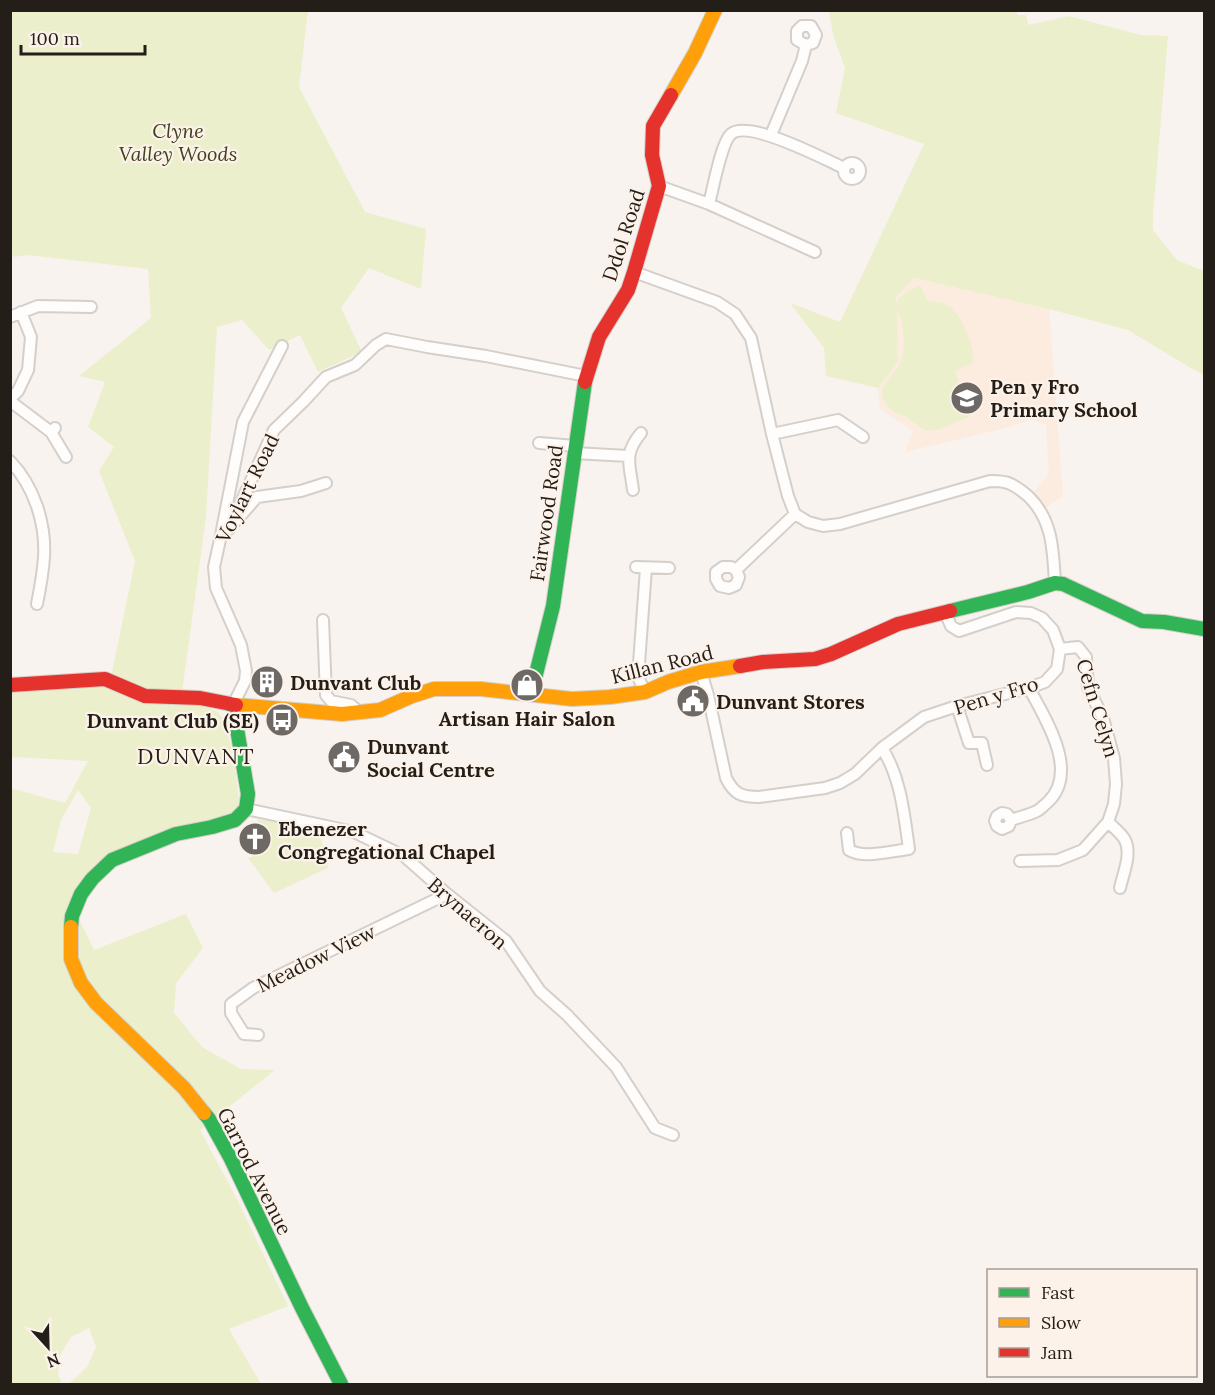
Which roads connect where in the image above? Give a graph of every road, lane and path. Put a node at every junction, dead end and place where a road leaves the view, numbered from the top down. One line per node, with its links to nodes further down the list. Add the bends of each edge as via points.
1 (715, 10): 5 (street, Ddol Road, via 653,126 652,155)
2 (806, 45): 3 (street)
3 (771, 135): 4 (street); 6 (street, via 743,129 732,133 724,144)
4 (844, 168)
5 (659, 186): 6 (street); 8 (street, Ddol Road)
6 (708, 204): 7 (street)
7 (815, 252)
8 (634, 272): 12 (street, Ddol Road, via 628,290); 17 (street, via 717,302 735,314 751,338)
9 (92, 307): 10 (street, via 38,306)
10 (21, 312): 11 (street); 15 (street, via 31,337 28,370)
11 (10, 317)
12 (598, 337): 14 (street, Fairwood Road)
13 (282, 346): 27 (street, via 243,422)
14 (586, 376): 20 (street, Fairwood Road); 27 (street, Voylart Road, via 386,339 355,365 326,377 274,430)
15 (10, 400): 22 (street, via 53,430)
16 (641, 433): 21 (street)
17 (772, 434): 18 (street, via 838,420); 26 (street)
18 (863, 437)
19 (539, 442): 20 (street)
20 (575, 450): 21 (street); 40 (street, Fairwood Road, via 553,606)
21 (628, 456): 25 (street)
22 (66, 457)
23 (10, 461): 31 (street, via 32,491 42,522 44,556 36,587)
24 (326, 483): 27 (street, via 257,497)
25 (633, 490)
26 (795, 514): 29 (street); 30 (street, via 823,526 840,524 990,481 1005,482 1022,490 1037,505 1047,524)
27 (225, 532): 41 (street, Voylart Road, via 214,567 216,588 241,645 246,670)
28 (669, 567): 39 (street, via 641,568 638,677)
29 (736, 570)
30 (1055, 583): 32 (street, Killan Road); 34 (street, via 1142,621)
31 (37, 604)
32 (945, 612): 35 (street, via 958,631 1016,612 1031,614 1042,618 1053,630); 36 (street, Killan Road, via 898,624 815,659)
33 (323, 620): 43 (street, via 326,695 331,701 351,705)
34 (1204, 629)
35 (1060, 649): 38 (street, Pen y Fro, via 1057,669 1044,682); 48 (street, Cefn Celyn, via 1077,647 1086,657 1088,687 1103,718 1114,758 1116,788)
36 (701, 672): 39 (street, Killan Road); 44 (street, Pen y Fro, via 726,778 736,793 759,797 825,788 855,774)
37 (10, 684): 41 (street, Killan Road, via 105,680 145,696 200,698)
38 (1029, 688): 42 (street, Pen y Fro); 47 (street, via 1057,743 1060,782 1053,797 1038,811)
39 (645, 692): 40 (street, Killan Road, via 572,699)
40 (531, 694): 43 (street, Killan Road, via 482,688 434,689 380,710)
41 (233, 705): 43 (street, Killan Road); 46 (street, via 248,795)
42 (957, 706): 44 (street, Pen y Fro, via 924,717); 45 (street, via 969,743 982,743)
43 (359, 712)
44 (882, 748): 49 (street, via 891,762 902,799 909,849 856,854 849,850)
45 (987, 765)
46 (246, 809): 52 (street, Brynaeron, via 354,832 404,856); 55 (street, Garrod Avenue, via 235,820 176,834 112,860 81,894 72,916 71,959 81,983 96,1003 184,1088 209,1119)
47 (1011, 820)
48 (1108, 822): 50 (street, Cefn Celyn, via 1083,850 1067,858); 51 (street, via 1125,840 1127,853)
49 (847, 833)
50 (1020, 861)
51 (1120, 888)
52 (447, 894): 53 (street, Meadow View, via 253,988 231,1004 231,1013 244,1034); 54 (street, Brynaeron, via 506,941 540,991 616,1067 655,1128)
53 (258, 1035)
54 (673, 1135)
55 (341, 1384)

